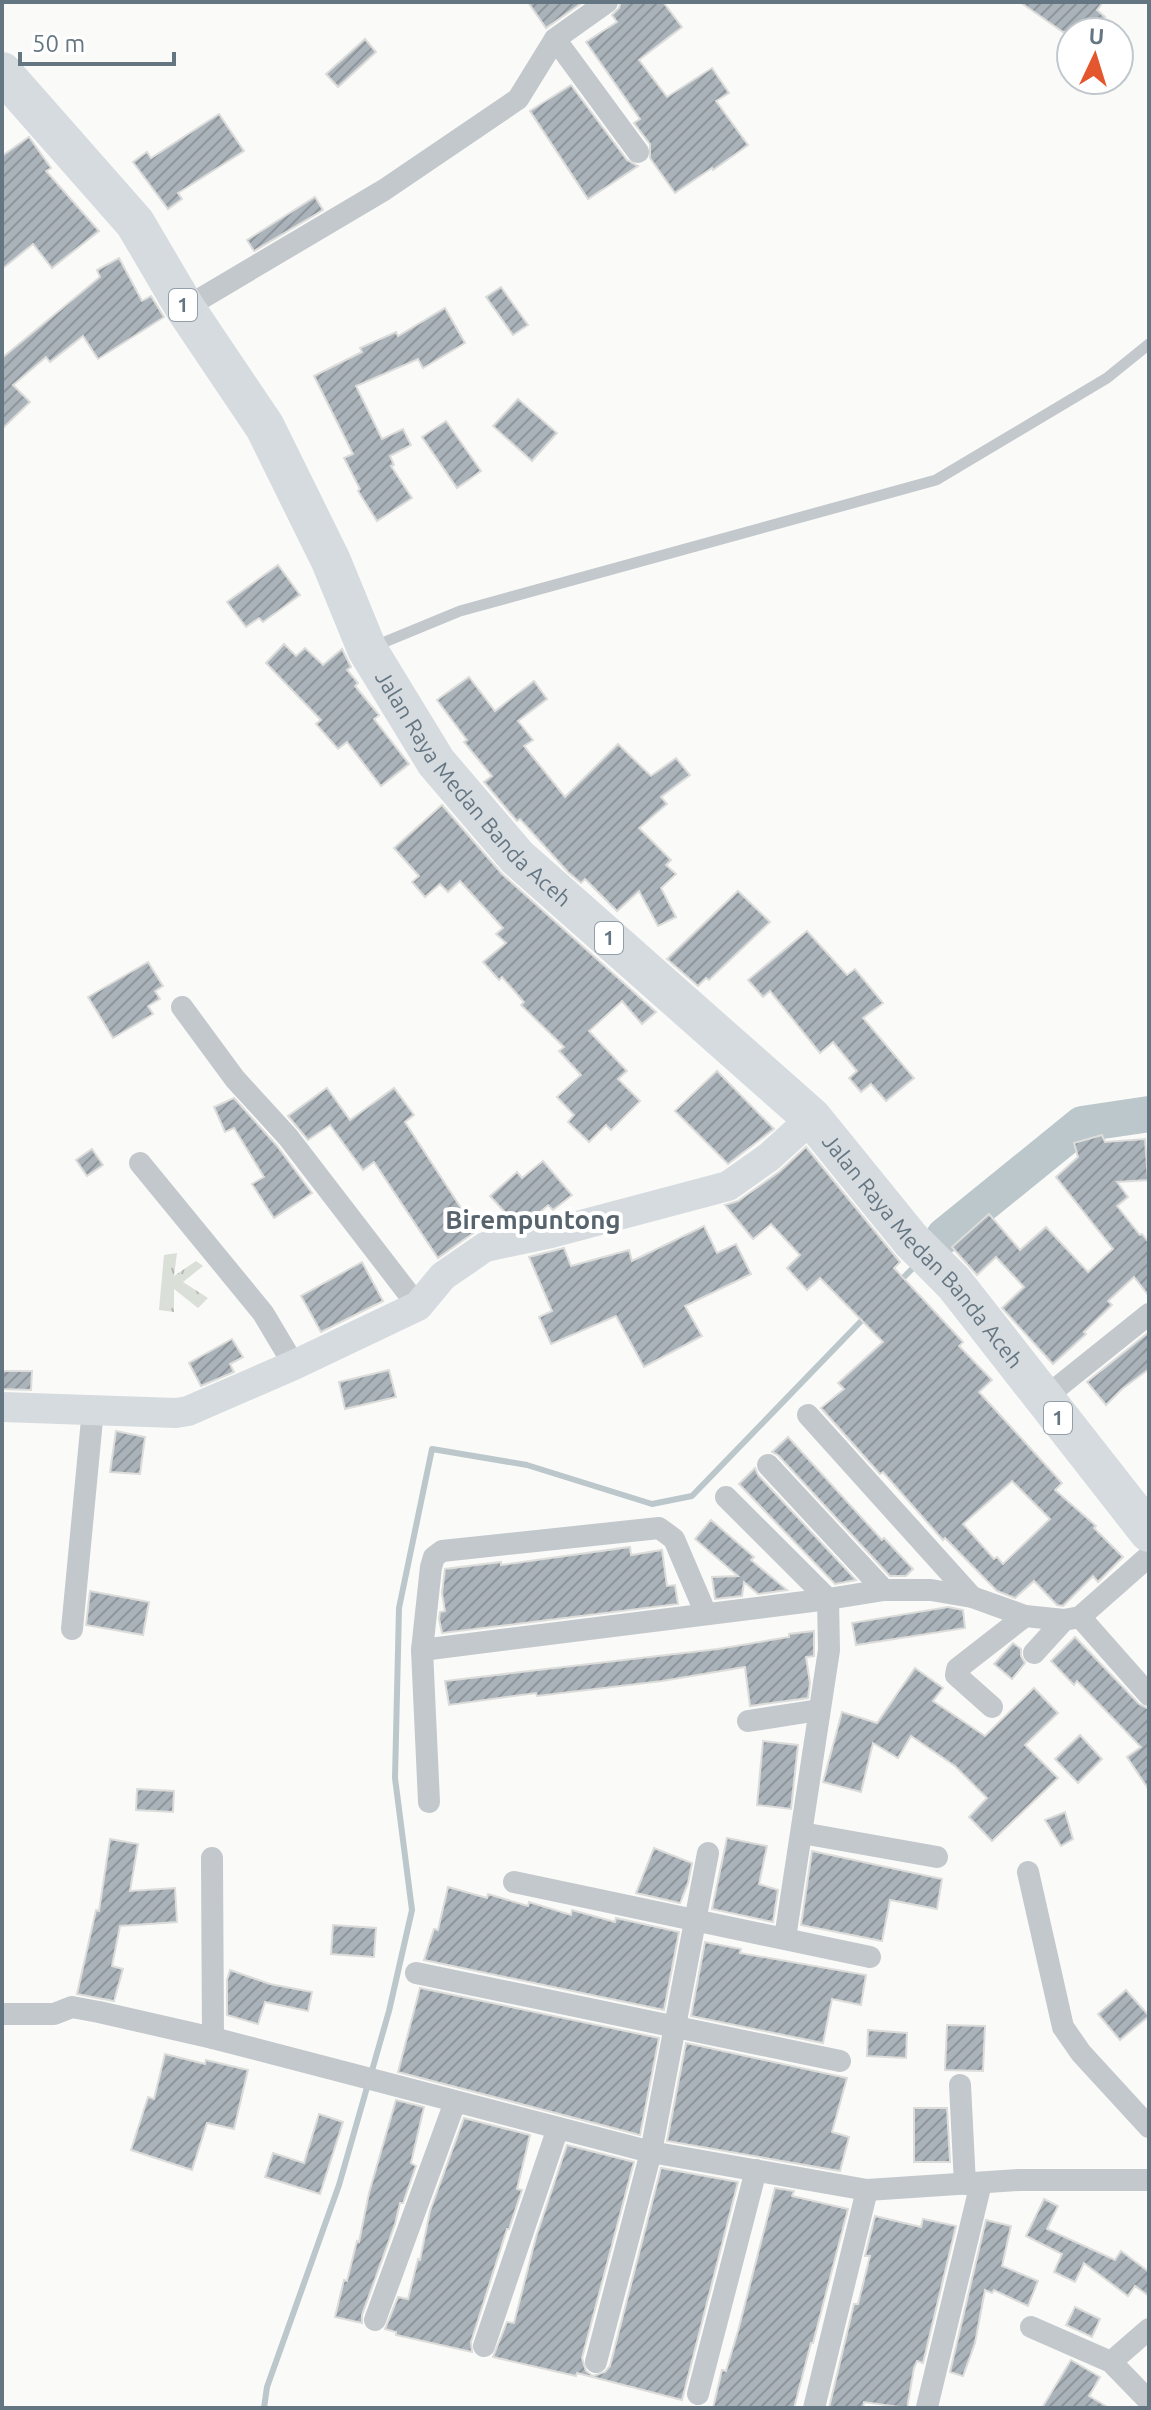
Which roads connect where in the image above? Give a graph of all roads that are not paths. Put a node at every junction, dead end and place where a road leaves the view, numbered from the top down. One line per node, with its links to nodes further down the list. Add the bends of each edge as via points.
1 (607, 2): 2 (street)
2 (555, 39): 4 (street); 5 (street, via 518,99 384,190)
3 (2, 72): 5 (highway, Jalan Raya Medan Banda Aceh / 1, via 135,223)
4 (638, 152)
5 (185, 308): 7 (highway, Jalan Raya Medan Banda Aceh / 1, via 265,427 331,561)
6 (1149, 344): 7 (lane, via 1107,378 936,480 460,611)
7 (367, 649): 9 (highway, Jalan Raya Medan Banda Aceh / 1, via 436,762 517,857)
8 (182, 1007): 11 (street)
9 (812, 1118): 11 (street, via 728,1186 485,1247 443,1276); 14 (highway, Jalan Raya Medan Banda Aceh / 1, via 911,1240 954,1283)
10 (140, 1163): 13 (street, via 263,1313)
11 (418, 1306): 13 (street)
12 (1149, 1314): 14 (street)
13 (294, 1365): 16 (street, via 176,1413)
14 (1043, 1399): 20 (highway, Jalan Raya Medan Banda Aceh / 1)
15 (2, 1407): 16 (street)
16 (93, 1409): 28 (street)
17 (808, 1415): 23 (street)
18 (768, 1465): 22 (street)
19 (726, 1497): 24 (street)
20 (1149, 1532)
21 (1149, 1556): 27 (street)
22 (884, 1590): 23 (street); 24 (street)
23 (972, 1597): 26 (street)
24 (828, 1599): 25 (street); 33 (street, via 829,1650)
25 (706, 1614): 29 (street); 29 (street, via 674,1539 659,1528 442,1551 431,1567)
26 (1025, 1616): 27 (street); 32 (street, via 957,1669 956,1675)
27 (1072, 1618): 30 (street); 31 (street)
28 (72, 1629)
29 (422, 1650): 35 (street)
30 (1034, 1653)
31 (1149, 1695)
32 (992, 1707)
33 (819, 1710): 34 (street); 36 (street)
34 (748, 1721)
35 (429, 1802)
36 (802, 1833): 38 (street); 43 (street)
37 (708, 1853): 42 (street)
38 (937, 1857)
39 (212, 1858): 48 (street)
40 (1028, 1872): 52 (street, via 1063,2027)
41 (514, 1882): 42 (street)
42 (696, 1921): 43 (street); 47 (street)
43 (785, 1938): 44 (street)
44 (870, 1957)
45 (416, 1973): 47 (street)
46 (2, 2014): 48 (street, via 54,2014 72,2007)
47 (675, 2027): 49 (street); 54 (street)
48 (213, 2038): 51 (street)
49 (840, 2061)
50 (960, 2085): 57 (street)
51 (455, 2102): 53 (street); 59 (street)
52 (1149, 2127)
53 (558, 2128): 54 (street); 62 (street)
54 (651, 2152): 55 (street); 63 (street)
55 (756, 2170): 58 (street); 65 (street)
56 (1149, 2180): 57 (street)
57 (973, 2183): 58 (street); 67 (street)
58 (867, 2190): 68 (street)
59 (375, 2320)
60 (1031, 2327): 64 (street)
61 (1149, 2329): 64 (street)
62 (484, 2346)
63 (596, 2362)
64 (1111, 2362): 66 (street)
65 (698, 2394)
66 (1149, 2401)
67 (927, 2407)
68 (814, 2408)

